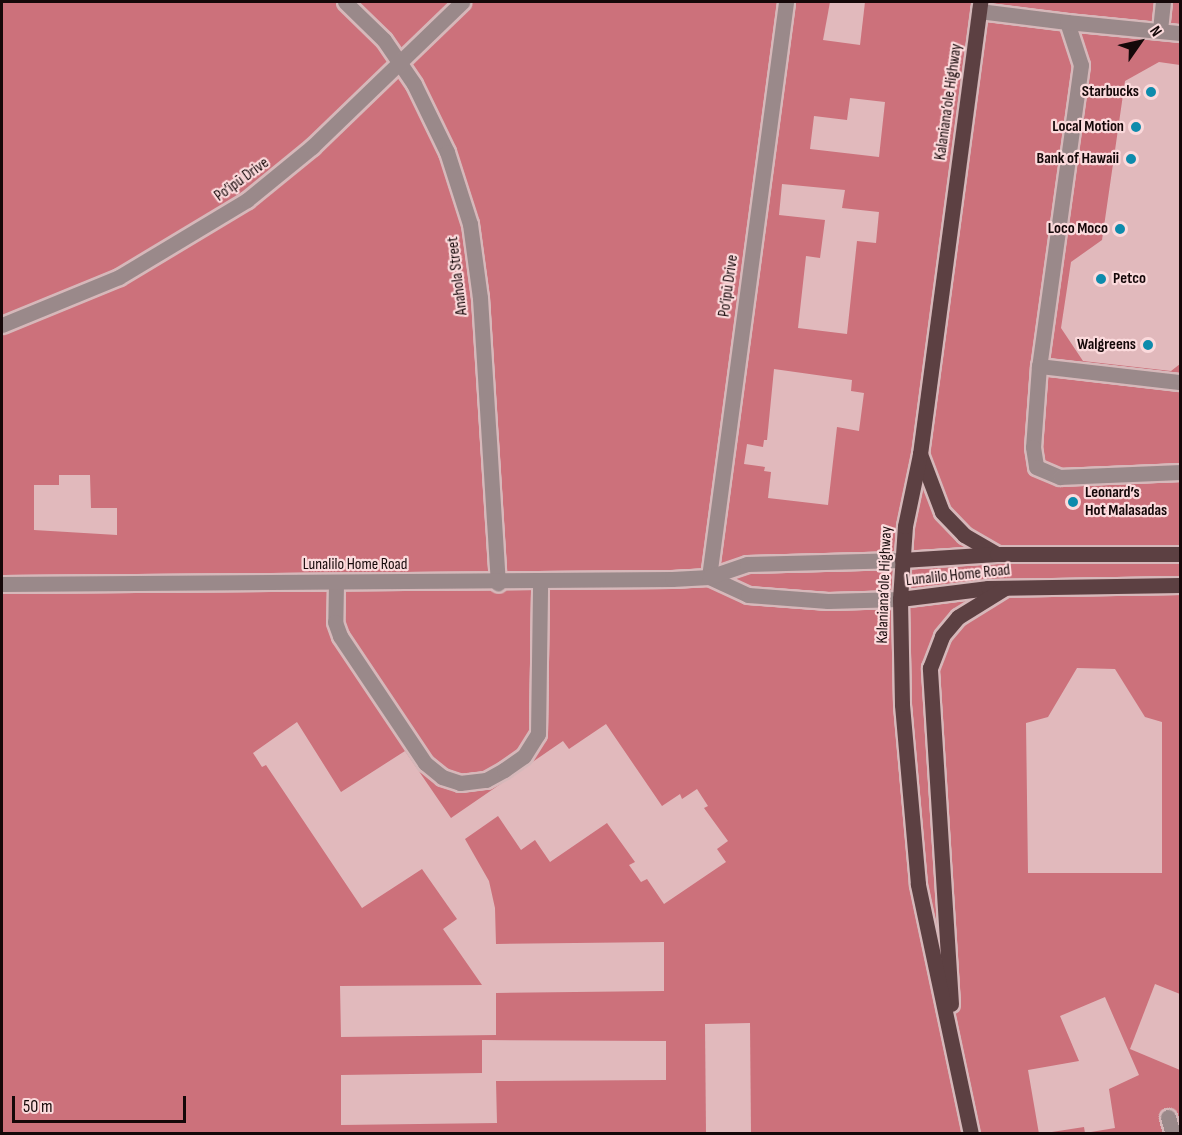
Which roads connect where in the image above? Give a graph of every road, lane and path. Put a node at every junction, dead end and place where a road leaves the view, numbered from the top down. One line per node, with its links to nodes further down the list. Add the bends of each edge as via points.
1 (345, 2): 9 (street, Anahola Street)
2 (462, 2): 9 (street, Po‘ipū Drive)
3 (786, 2): 18 (street, Po‘ipū Drive)
4 (1163, 2): 7 (street)
5 (980, 6): 6 (street); 13 (main road, Kalaniana’ole Highway)
6 (1067, 22): 7 (street); 11 (street, via 1081,65)
7 (1160, 30): 8 (street)
8 (1180, 33)
9 (401, 62): 10 (street, Po‘ipū Drive, via 312,147 206,228 119,277); 21 (street, Anahola Street, via 447,152 472,233 480,298)
10 (2, 325)
11 (1039, 366): 12 (street); 14 (street, via 1033,447 1036,467 1060,477)
12 (1180, 382)
13 (920, 454): 15 (main road, via 942,512 964,535); 17 (main road, Kalaniana’ole Highway)
14 (1180, 472)
15 (997, 554): 16 (main road, Lunalilo Home Road); 17 (main road, Lunalilo Home Road)
16 (1180, 554)
17 (902, 560): 18 (street, Lunalilo Home Road, via 747,564); 25 (main road, Kalaniana’ole Highway)
18 (708, 576): 19 (street, Lunalilo Home Road); 25 (street, Lunalilo Home Road, via 748,595 828,601)
19 (540, 582): 20 (street, via 538,734 524,756 504,771 486,780 460,783 442,777 425,763 340,636 335,622); 21 (street, Lunalilo Home Road)
20 (336, 583): 21 (street, Lunalilo Home Road); 22 (street, Lunalilo Home Road)
21 (498, 583)
22 (2, 584)
23 (1180, 585): 24 (main road, Lunalilo Home Road)
24 (1005, 588): 25 (main road, Lunalilo Home Road); 26 (main road, via 958,617 942,636 930,668 943,915)
25 (900, 599): 26 (main road, Kalaniana’ole Highway, via 902,704 918,884)
26 (958, 1079): 28 (main road, Kalaniana’ole Highway)
27 (1168, 1117): 29 (street)
28 (971, 1134)
29 (1173, 1134)

